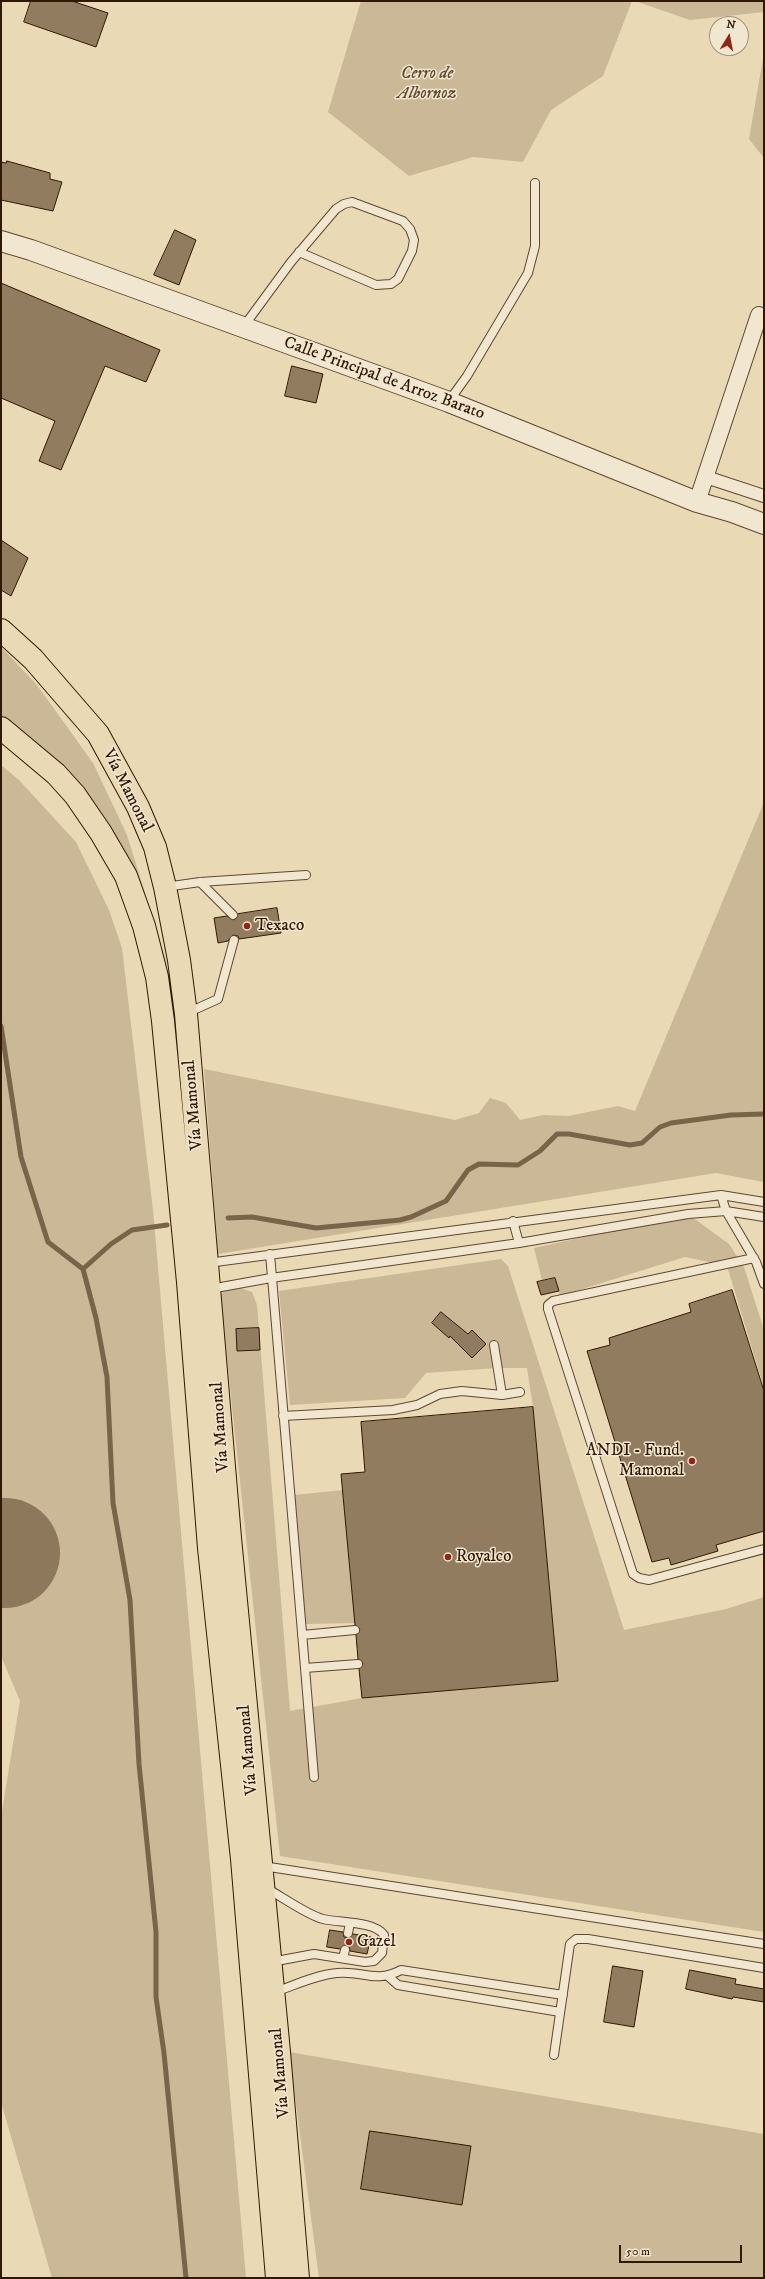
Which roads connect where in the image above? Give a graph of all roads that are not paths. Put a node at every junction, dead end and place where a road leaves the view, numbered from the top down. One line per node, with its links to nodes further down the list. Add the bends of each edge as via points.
1 (535, 183): 6 (lane, via 535,246 528,273)
2 (1, 241): 5 (street, Calle Principal de Arroz Barato)
3 (299, 252): 3 (lane, via 336,209 352,202 404,221 414,240 412,251 398,278 391,284 376,285); 5 (lane)
4 (759, 315): 7 (street)
5 (243, 327): 6 (street, Calle Principal de Arroz Barato)
6 (449, 402): 9 (street, Calle Principal de Arroz Barato)
7 (706, 477): 8 (street); 9 (street)
8 (764, 496)
9 (697, 502): 10 (street, Calle Principal de Arroz Barato)
10 (764, 524)
11 (1, 630): 15 (main road, Vía Mamonal, via 33,659 98,734 138,807 155,847)
12 (1, 728): 52 (main road, Vía Mamonal, via 56,774 75,795 100,833 126,876 144,926 157,977 188,1282 209,1548 242,1859)
13 (306, 875): 14 (lane)
14 (200, 882): 15 (lane); 16 (lane)
15 (165, 887): 18 (main road, Vía Mamonal)
16 (233, 915)
17 (234, 940): 18 (lane, via 218,1000)
18 (186, 1014): 27 (main road, Vía Mamonal)
19 (721, 1195): 20 (lane); 21 (lane); 23 (lane)
20 (764, 1202)
21 (726, 1210): 22 (lane); 24 (lane, via 688,1214); 26 (lane)
22 (764, 1217)
23 (513, 1221): 24 (lane); 25 (lane)
24 (519, 1243): 28 (lane)
25 (270, 1254): 27 (lane); 28 (lane)
26 (754, 1258): 29 (lane); 35 (lane, via 553,1301 548,1305 548,1309 633,1574 649,1580)
27 (208, 1263): 30 (main road, Vía Mamonal)
28 (271, 1278): 30 (lane); 34 (lane)
29 (764, 1284)
30 (210, 1289): 41 (main road, Vía Mamonal)
31 (494, 1345): 33 (lane)
32 (520, 1392): 33 (lane)
33 (502, 1395): 34 (lane, via 462,1391 440,1394 417,1405 393,1410)
34 (283, 1416): 37 (lane)
35 (764, 1549)
36 (355, 1630): 37 (lane)
37 (302, 1634): 39 (lane)
38 (358, 1664): 39 (lane)
39 (305, 1668): 40 (lane)
40 (314, 1777)
41 (261, 1876): 42 (lane, via 321,1918); 44 (lane); 45 (main road, Vía Mamonal)
42 (350, 1923): 43 (lane); 45 (lane, via 372,1926 384,1935 382,1953 374,1961 365,1962 344,1954 314,1954)
43 (348, 1933)
44 (764, 1944)
45 (270, 1962): 48 (main road, Vía Mamonal)
46 (764, 1968): 49 (lane, via 576,1939 570,1944)
47 (389, 1977): 48 (lane, via 338,1972 309,1979); 49 (lane, via 401,1970); 50 (lane, via 398,1985)
48 (273, 1993): 53 (main road, Vía Mamonal)
49 (563, 1995): 50 (lane)
50 (560, 2012): 51 (lane)
51 (554, 2055)
52 (277, 2278)
53 (298, 2278)

